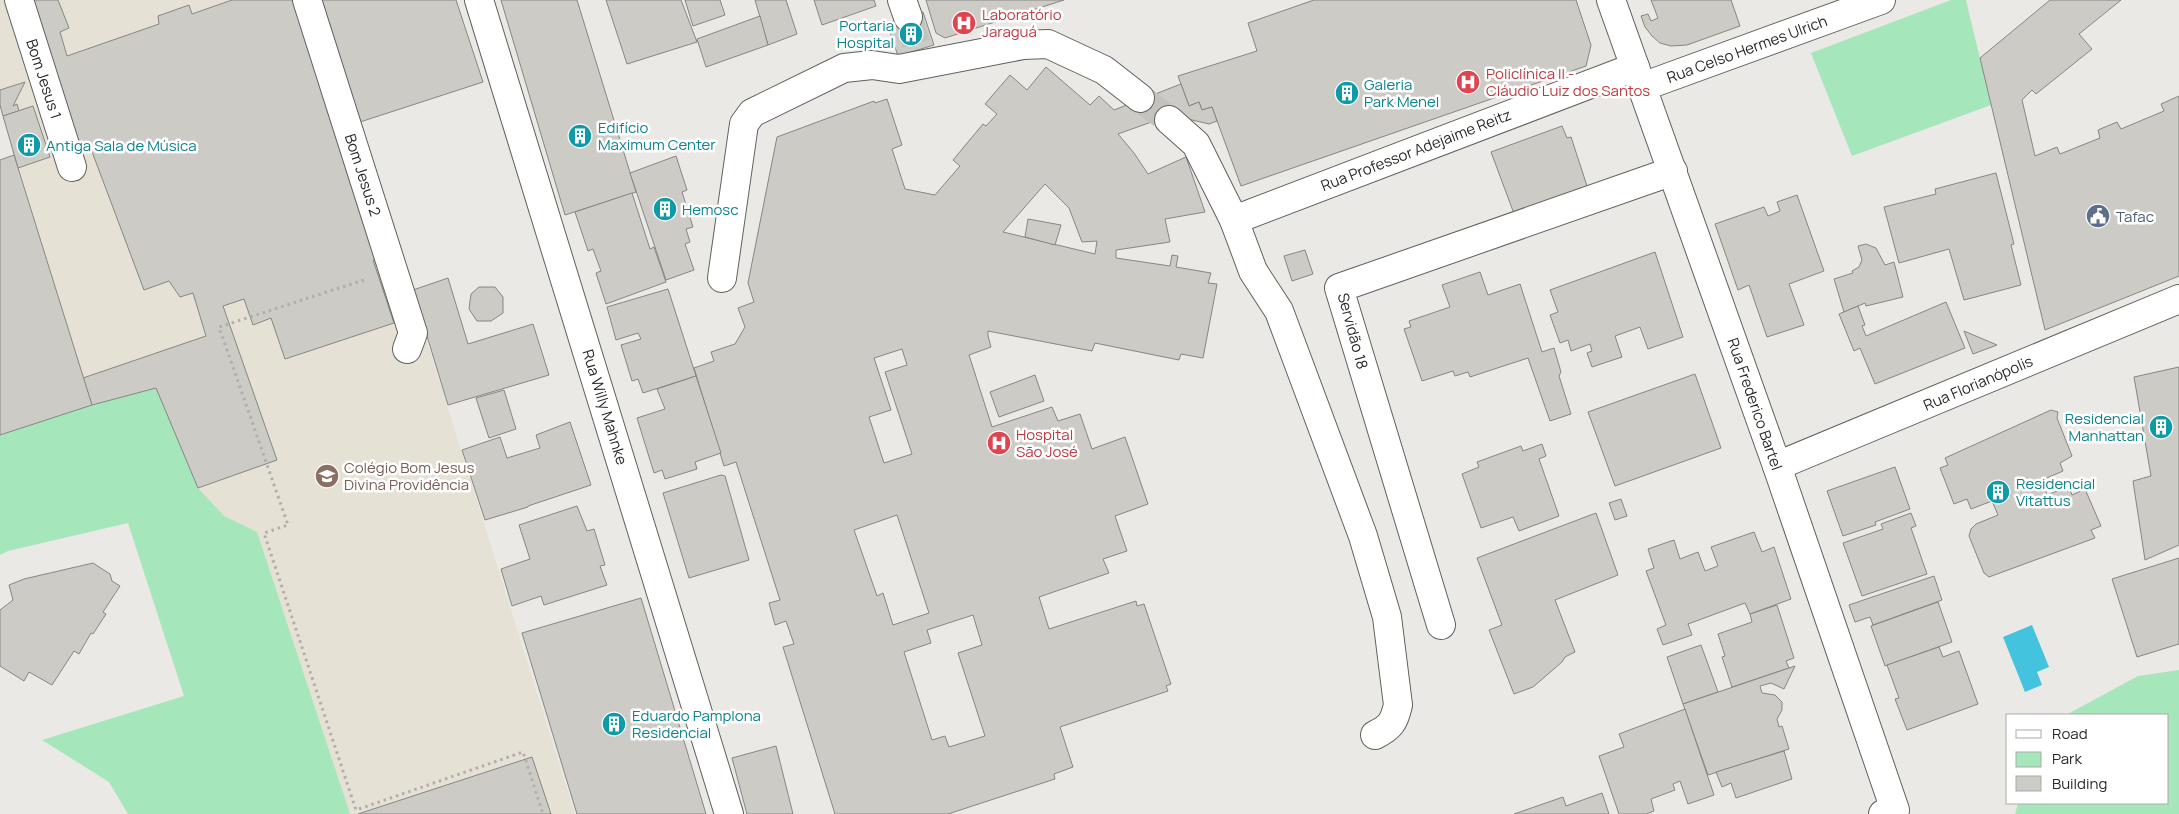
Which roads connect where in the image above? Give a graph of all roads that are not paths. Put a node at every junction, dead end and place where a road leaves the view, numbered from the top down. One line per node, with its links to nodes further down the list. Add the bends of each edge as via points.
1 (19, 0): 9 (street, Bom Jesus 1)
2 (306, 0): 14 (street, Bom Jesus 2, via 414,333)
3 (479, 0): 19 (street, Rua Willy Mahnke)
4 (1611, 0): 6 (street, Rua Frederico Bartel)
5 (1880, 0): 6 (street, Rua Celso Hermes Ulrich)
6 (1639, 77): 10 (street, Rua Frederico Bartel); 11 (street, Rua Professor Adejaime Reitz)
7 (1140, 98): 12 (street, via 1104,70 1048,44 921,58 899,69 872,65 844,68 752,113 744,124)
8 (1169, 120): 11 (street, via 1196,144)
9 (70, 162)
10 (1672, 171): 15 (street, Rua Frederico Bartel); 16 (street, Servidão 18, via 1339,288)
11 (1234, 220): 17 (street, via 1253,271 1282,320 1363,536 1387,616 1398,705 1395,718 1387,729)
12 (722, 278)
13 (2179, 299): 15 (street, Rua Florianópolis)
14 (407, 349)
15 (1777, 466): 18 (street, Rua Frederico Bartel)
16 (1441, 625)
17 (1375, 735)
18 (1889, 812)
19 (729, 814)

